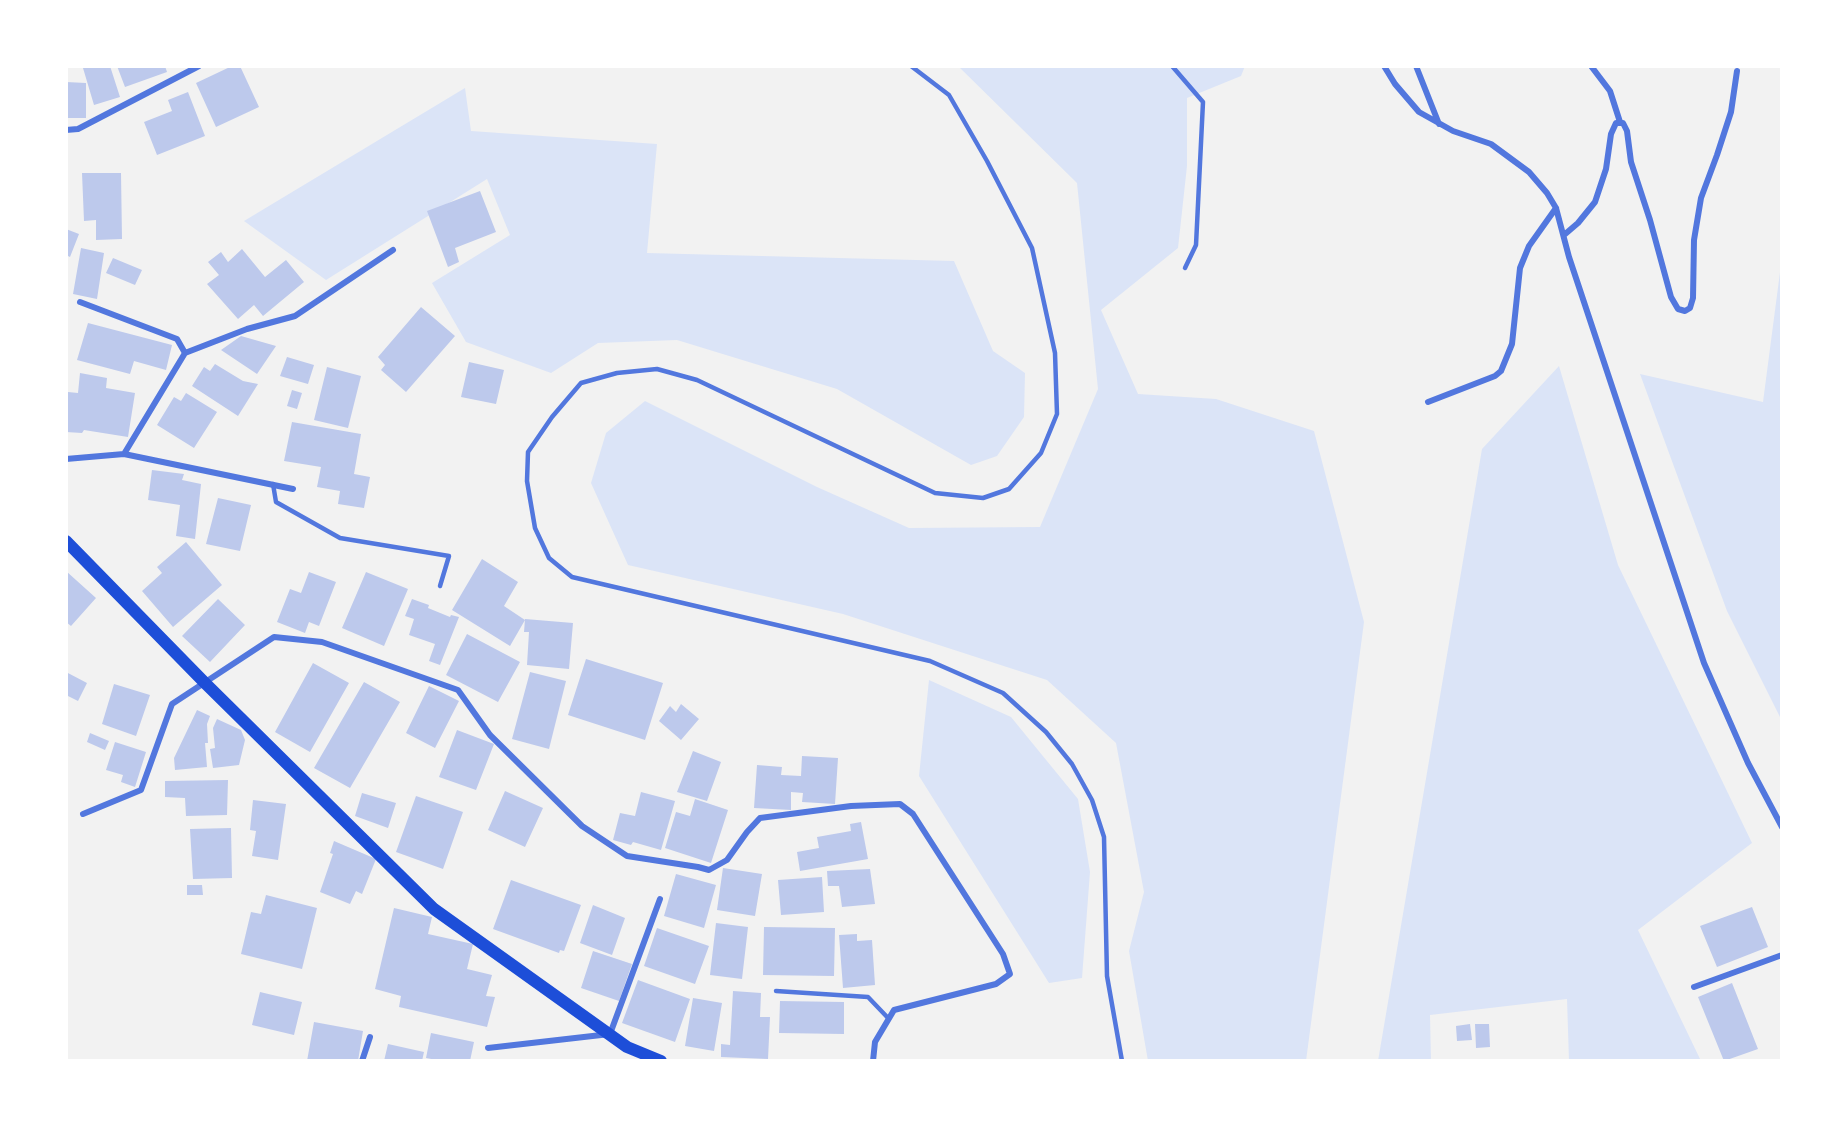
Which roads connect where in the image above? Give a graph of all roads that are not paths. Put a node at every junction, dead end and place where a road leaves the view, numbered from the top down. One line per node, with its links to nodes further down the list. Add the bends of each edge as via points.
1 (199, 66): 10 (street, via 78,129)
2 (911, 66): 38 (lane, via 949,95 1032,248 1055,353 1057,414 1041,453 1009,489 983,498 935,493 698,380 657,369 617,373 581,384 528,452 527,482 535,528 549,558 572,577 930,661 1004,693 1038,724 1072,764 1092,800 1104,837 1107,976)
3 (1172, 66): 14 (lane, via 1203,102 1196,245)
4 (1384, 66): 9 (street, via 1419,112)
5 (1416, 66): 9 (street)
6 (1591, 66): 8 (street, via 1610,91)
7 (1737, 71): 8 (street, via 1731,112 1701,198 1694,240 1693,298 1684,311 1678,309 1664,275 1631,162 1627,131)
8 (1620, 122): 12 (street, via 1611,134 1606,169 1594,202)
9 (1440, 124): 11 (street, via 1491,144 1529,172)
10 (66, 130)
11 (1556, 208): 12 (street); 17 (street, via 1529,246 1520,268 1512,344 1501,371)
12 (1564, 235): 26 (street, via 1704,663 1748,763)
13 (393, 250): 16 (street, via 295,316)
14 (1185, 268)
15 (80, 302): 16 (street, via 177,339)
16 (186, 352): 18 (street)
17 (1428, 402)
18 (124, 454): 19 (street); 20 (street)
19 (66, 459)
20 (273, 484): 21 (street); 23 (lane, via 276,502 340,538 449,556)
21 (293, 489)
22 (66, 541): 24 (main road)
23 (440, 586)
24 (204, 682): 25 (street, via 172,704 141,790); 31 (street, via 274,638 322,642 458,690 490,735 582,826 627,856 709,870 727,860 760,818 900,804 913,814 997,944 1010,974 996,984 894,1010); 32 (main road, via 434,909)
25 (83, 814)
26 (1782, 827)
27 (660, 899): 32 (street)
28 (1782, 955): 29 (street)
29 (1694, 987)
30 (776, 991): 31 (lane, via 868,997)
31 (889, 1019): 37 (street, via 875,1042)
32 (610, 1034): 34 (street); 36 (main road, via 627,1047)
33 (370, 1037): 35 (street)
34 (488, 1048)
35 (362, 1061)
36 (661, 1061)
37 (873, 1061)
38 (1122, 1061)

